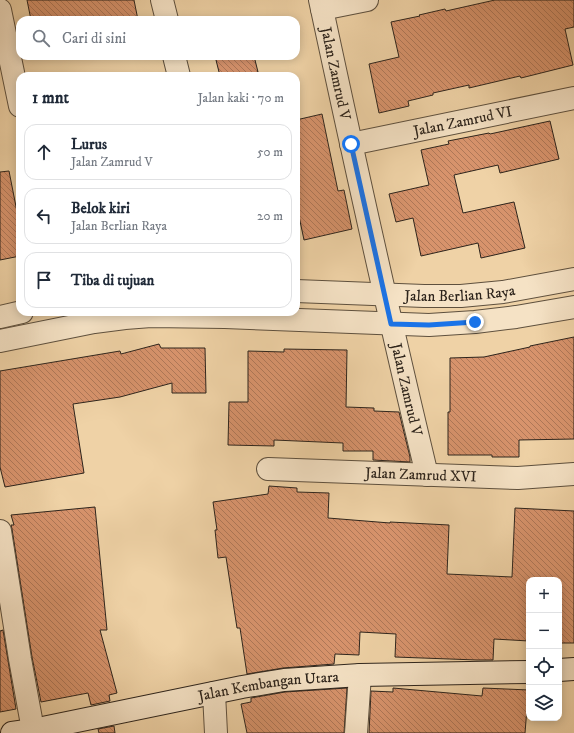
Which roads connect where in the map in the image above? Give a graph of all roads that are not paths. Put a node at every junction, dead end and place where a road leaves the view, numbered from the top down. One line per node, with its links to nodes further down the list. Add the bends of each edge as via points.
1 (162, 0): 5 (street)
2 (367, 0): 3 (street)
3 (321, 5): 10 (street, Jalan Zamrud V)
4 (0, 10): 8 (street)
5 (166, 16)
6 (175, 60): 7 (street)
7 (178, 72)
8 (16, 87)
9 (574, 98): 10 (street, Jalan Zamrud VI)
10 (351, 144): 13 (street, Jalan Zamrud V)
11 (574, 279): 13 (street, Jalan Berlian Raya, via 475,295)
12 (300, 291): 13 (street, Jalan Berlian Raya)
13 (384, 294): 17 (street, Jalan Zamrud V)
14 (574, 307): 17 (street, Jalan Berlian Raya, via 475,322)
15 (16, 313): 16 (street)
16 (0, 317)
17 (391, 324): 18 (street, Jalan Berlian Raya, via 151,316 94,322); 21 (street, Jalan Zamrud V)
18 (0, 341)
19 (268, 469): 21 (street, Jalan Zamrud XVI)
20 (574, 474): 21 (street, Jalan Zamrud XVI, via 518,478)
21 (428, 475)
22 (0, 531): 28 (street, via 20,659)
23 (574, 669): 24 (street)
24 (562, 670)
25 (526, 672): 26 (street, Jalan Kembangan Utara)
26 (360, 675): 27 (street, Jalan Kembangan Utara, via 284,680); 30 (street)
27 (214, 693): 28 (street, Jalan Kembangan Utara); 29 (street)
28 (23, 732)
29 (216, 733)
30 (356, 733)

